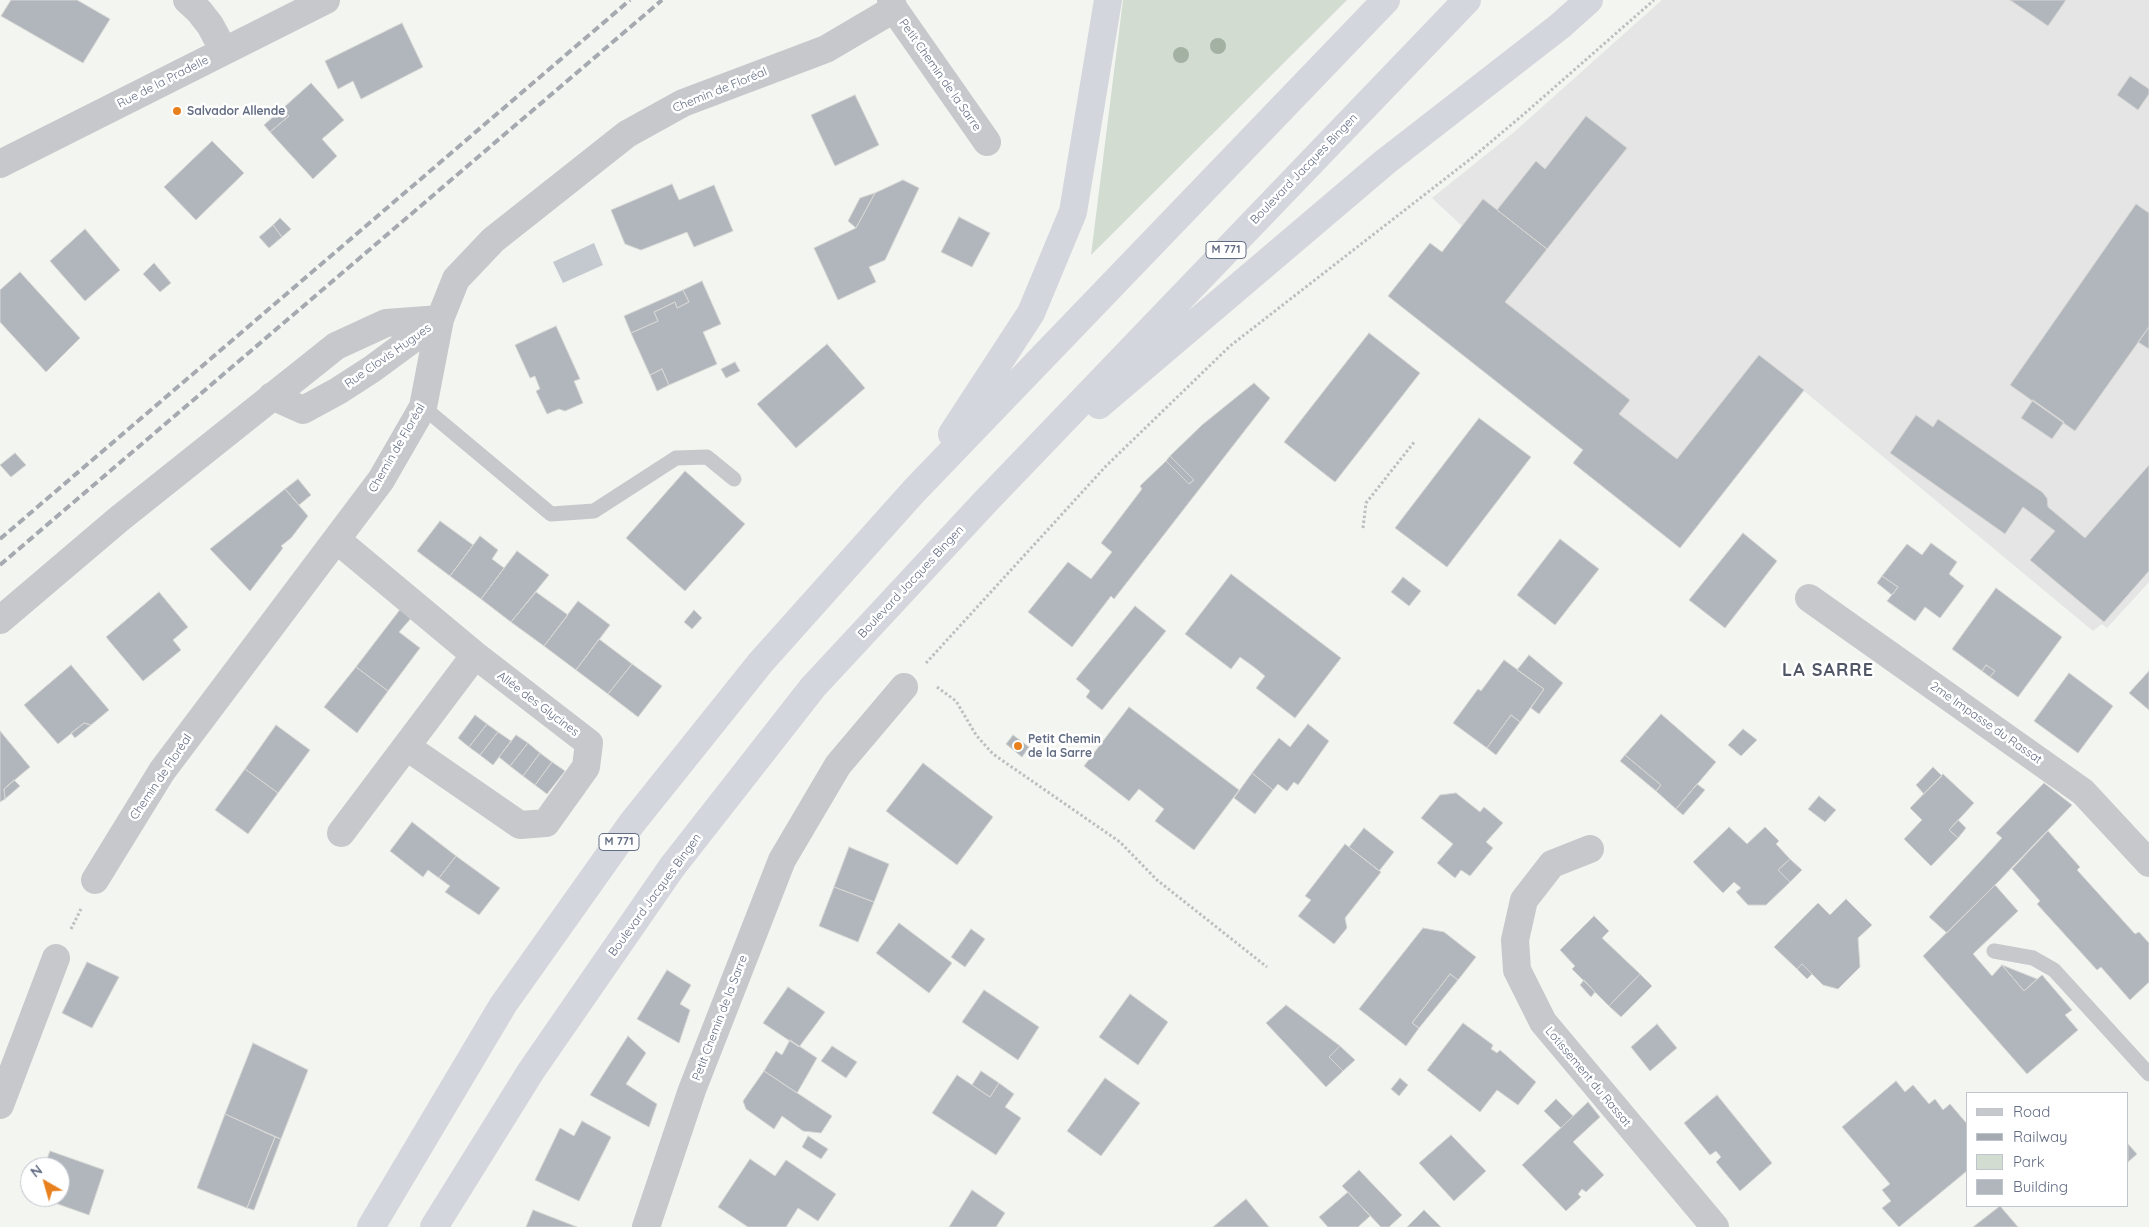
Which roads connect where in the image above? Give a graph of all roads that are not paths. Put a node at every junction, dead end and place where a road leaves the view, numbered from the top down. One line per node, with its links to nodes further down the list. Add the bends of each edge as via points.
1 (187, 0): 8 (street, via 210,25)
2 (326, 0): 8 (street, Rue de la Pradelle)
3 (1108, 0): 15 (highway, via 1073,212 1031,314)
4 (1386, 0): 15 (highway, M 771)
5 (1466, 0): 16 (highway, Boulevard Jacques Bingen / M 771)
6 (1589, 0): 16 (highway, via 1385,162)
7 (893, 5): 9 (street, Petit Chemin de la Sarre); 11 (street, Chemin de Floréal, via 826,48 683,103 627,134 493,240 456,279)
8 (224, 52): 10 (street, Rue de la Pradelle)
9 (987, 142)
10 (0, 164)
11 (440, 319): 12 (street, Rue Clovis Hugues, via 386,323 336,346); 12 (street, Rue Clovis Hugues, via 372,369 304,410); 13 (street, Chemin de Floréal)
12 (272, 396): 19 (street, Rue Clovis Hugues, via 119,518)
13 (424, 407): 14 (lane, via 551,514 594,511 676,458 707,456); 17 (street, Chemin de Floréal, via 381,480)
14 (734, 480)
15 (914, 491): 31 (highway, M 771, via 761,662 632,823 503,1005)
16 (986, 501): 32 (highway, Boulevard Jacques Bingen / M 771, via 813,687 672,867 531,1071)
17 (336, 540): 20 (street, Allée des Glycines); 26 (street, Chemin de Floréal, via 162,771)
18 (1809, 598): 25 (street, 2me Impasse du Rassat, via 2083,792)
19 (0, 620)
20 (475, 655): 22 (street); 22 (street, Allée des Glycines, via 589,743 586,767 546,823 520,824)
21 (904, 687): 33 (street, Petit Chemin de la Sarre, via 838,765 782,860 692,1090)
22 (407, 747): 23 (street)
23 (341, 833)
24 (1590, 849): 34 (street, Lotissement du Rassat, via 1552,864 1524,900 1515,940 1517,970 1543,1022)
25 (2149, 863)
26 (95, 880)
27 (1994, 951): 29 (lane, via 2033,958 2054,970)
28 (56, 958): 30 (street)
29 (2149, 1074)
30 (0, 1105)
31 (371, 1227)
32 (434, 1227)
33 (646, 1227)
34 (1715, 1227)

